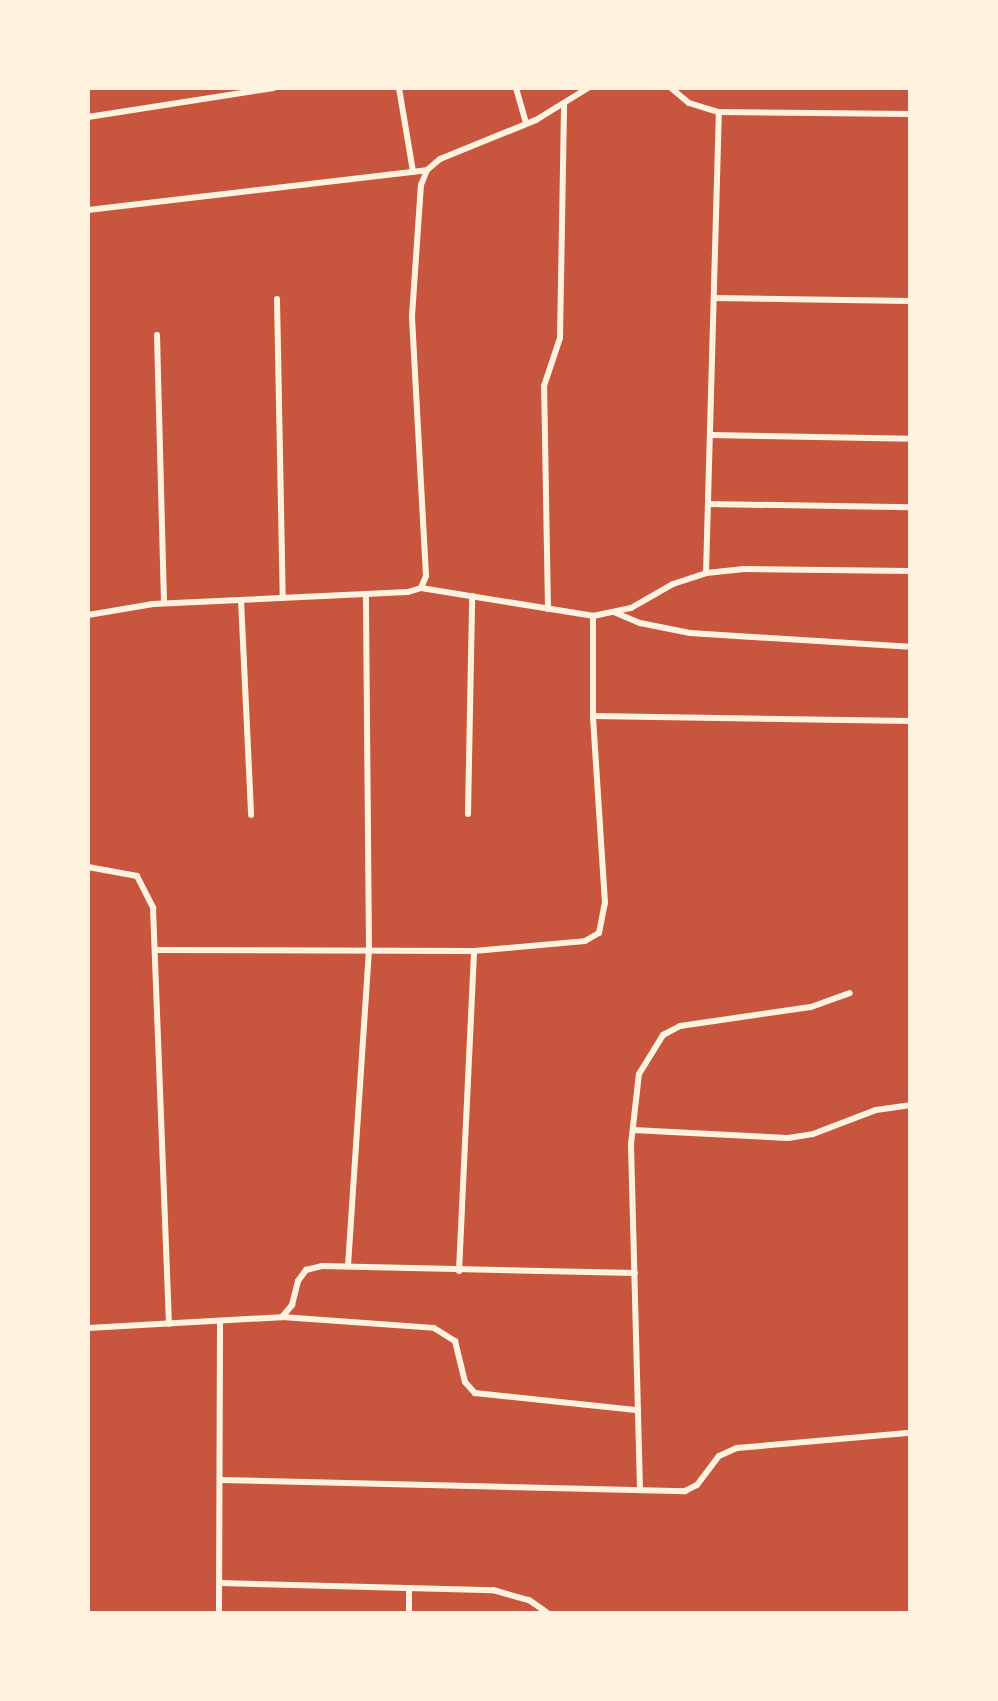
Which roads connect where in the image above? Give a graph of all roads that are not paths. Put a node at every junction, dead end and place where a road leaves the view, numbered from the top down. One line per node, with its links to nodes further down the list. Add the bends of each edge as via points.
1 (274, 88): 9 (street)
2 (399, 88): 12 (street)
3 (516, 88): 10 (street)
4 (588, 88): 6 (street)
5 (671, 88): 7 (street, via 689,103)
6 (564, 104): 10 (street); 30 (street, via 560,338 544,386)
7 (719, 112): 8 (street); 14 (street)
8 (909, 114)
9 (88, 117)
10 (526, 124): 11 (street, via 440,159)
11 (427, 170): 12 (street); 24 (street, via 421,185 412,316 426,576)
12 (413, 172): 13 (street)
13 (88, 210)
14 (714, 298): 16 (street); 18 (street)
15 (277, 299): 27 (street)
16 (909, 301)
17 (157, 335): 29 (street)
18 (710, 435): 19 (street); 20 (street)
19 (909, 439)
20 (708, 504): 21 (street); 23 (street)
21 (909, 507)
22 (909, 571): 23 (street, via 742,569)
23 (706, 573): 31 (street, via 673,584 631,608)
24 (421, 588): 25 (street); 26 (street)
25 (366, 594): 27 (street); 41 (street)
26 (472, 596): 30 (street); 37 (street)
27 (283, 598): 28 (street)
28 (241, 600): 29 (street); 38 (street)
29 (164, 603): 32 (street)
30 (548, 609): 33 (street)
31 (613, 612): 33 (street); 34 (street, via 640,623 690,633)
32 (88, 615)
33 (593, 616): 35 (street)
34 (909, 647)
35 (593, 716): 36 (street); 42 (street, via 605,903 599,933 585,941)
36 (909, 721)
37 (468, 814)
38 (251, 815)
39 (88, 867): 40 (street, via 137,876 153,908)
40 (157, 950): 41 (street); 51 (street)
41 (369, 950): 42 (street); 46 (street)
42 (474, 951): 47 (street)
43 (850, 993): 45 (street, via 811,1007 699,1022 663,1035 639,1074)
44 (909, 1105): 45 (street, via 876,1110 813,1134 788,1138)
45 (633, 1130): 48 (street)
46 (348, 1266): 47 (street); 49 (street, via 306,1270 298,1281 292,1305)
47 (459, 1271): 48 (street)
48 (634, 1273): 53 (street)
49 (282, 1317): 50 (street); 53 (street, via 434,1328 455,1341 465,1382 475,1393)
50 (220, 1321): 51 (street); 55 (street)
51 (169, 1324): 52 (street)
52 (88, 1328)
53 (638, 1410): 56 (street)
54 (909, 1432): 56 (street, via 737,1448 719,1456 697,1485 685,1491)
55 (221, 1480): 56 (street); 57 (street)
56 (640, 1489)
57 (220, 1583): 58 (street); 59 (street)
58 (409, 1588): 60 (street); 61 (street, via 493,1590 529,1600)
59 (219, 1612)
60 (409, 1612)
61 (546, 1612)

